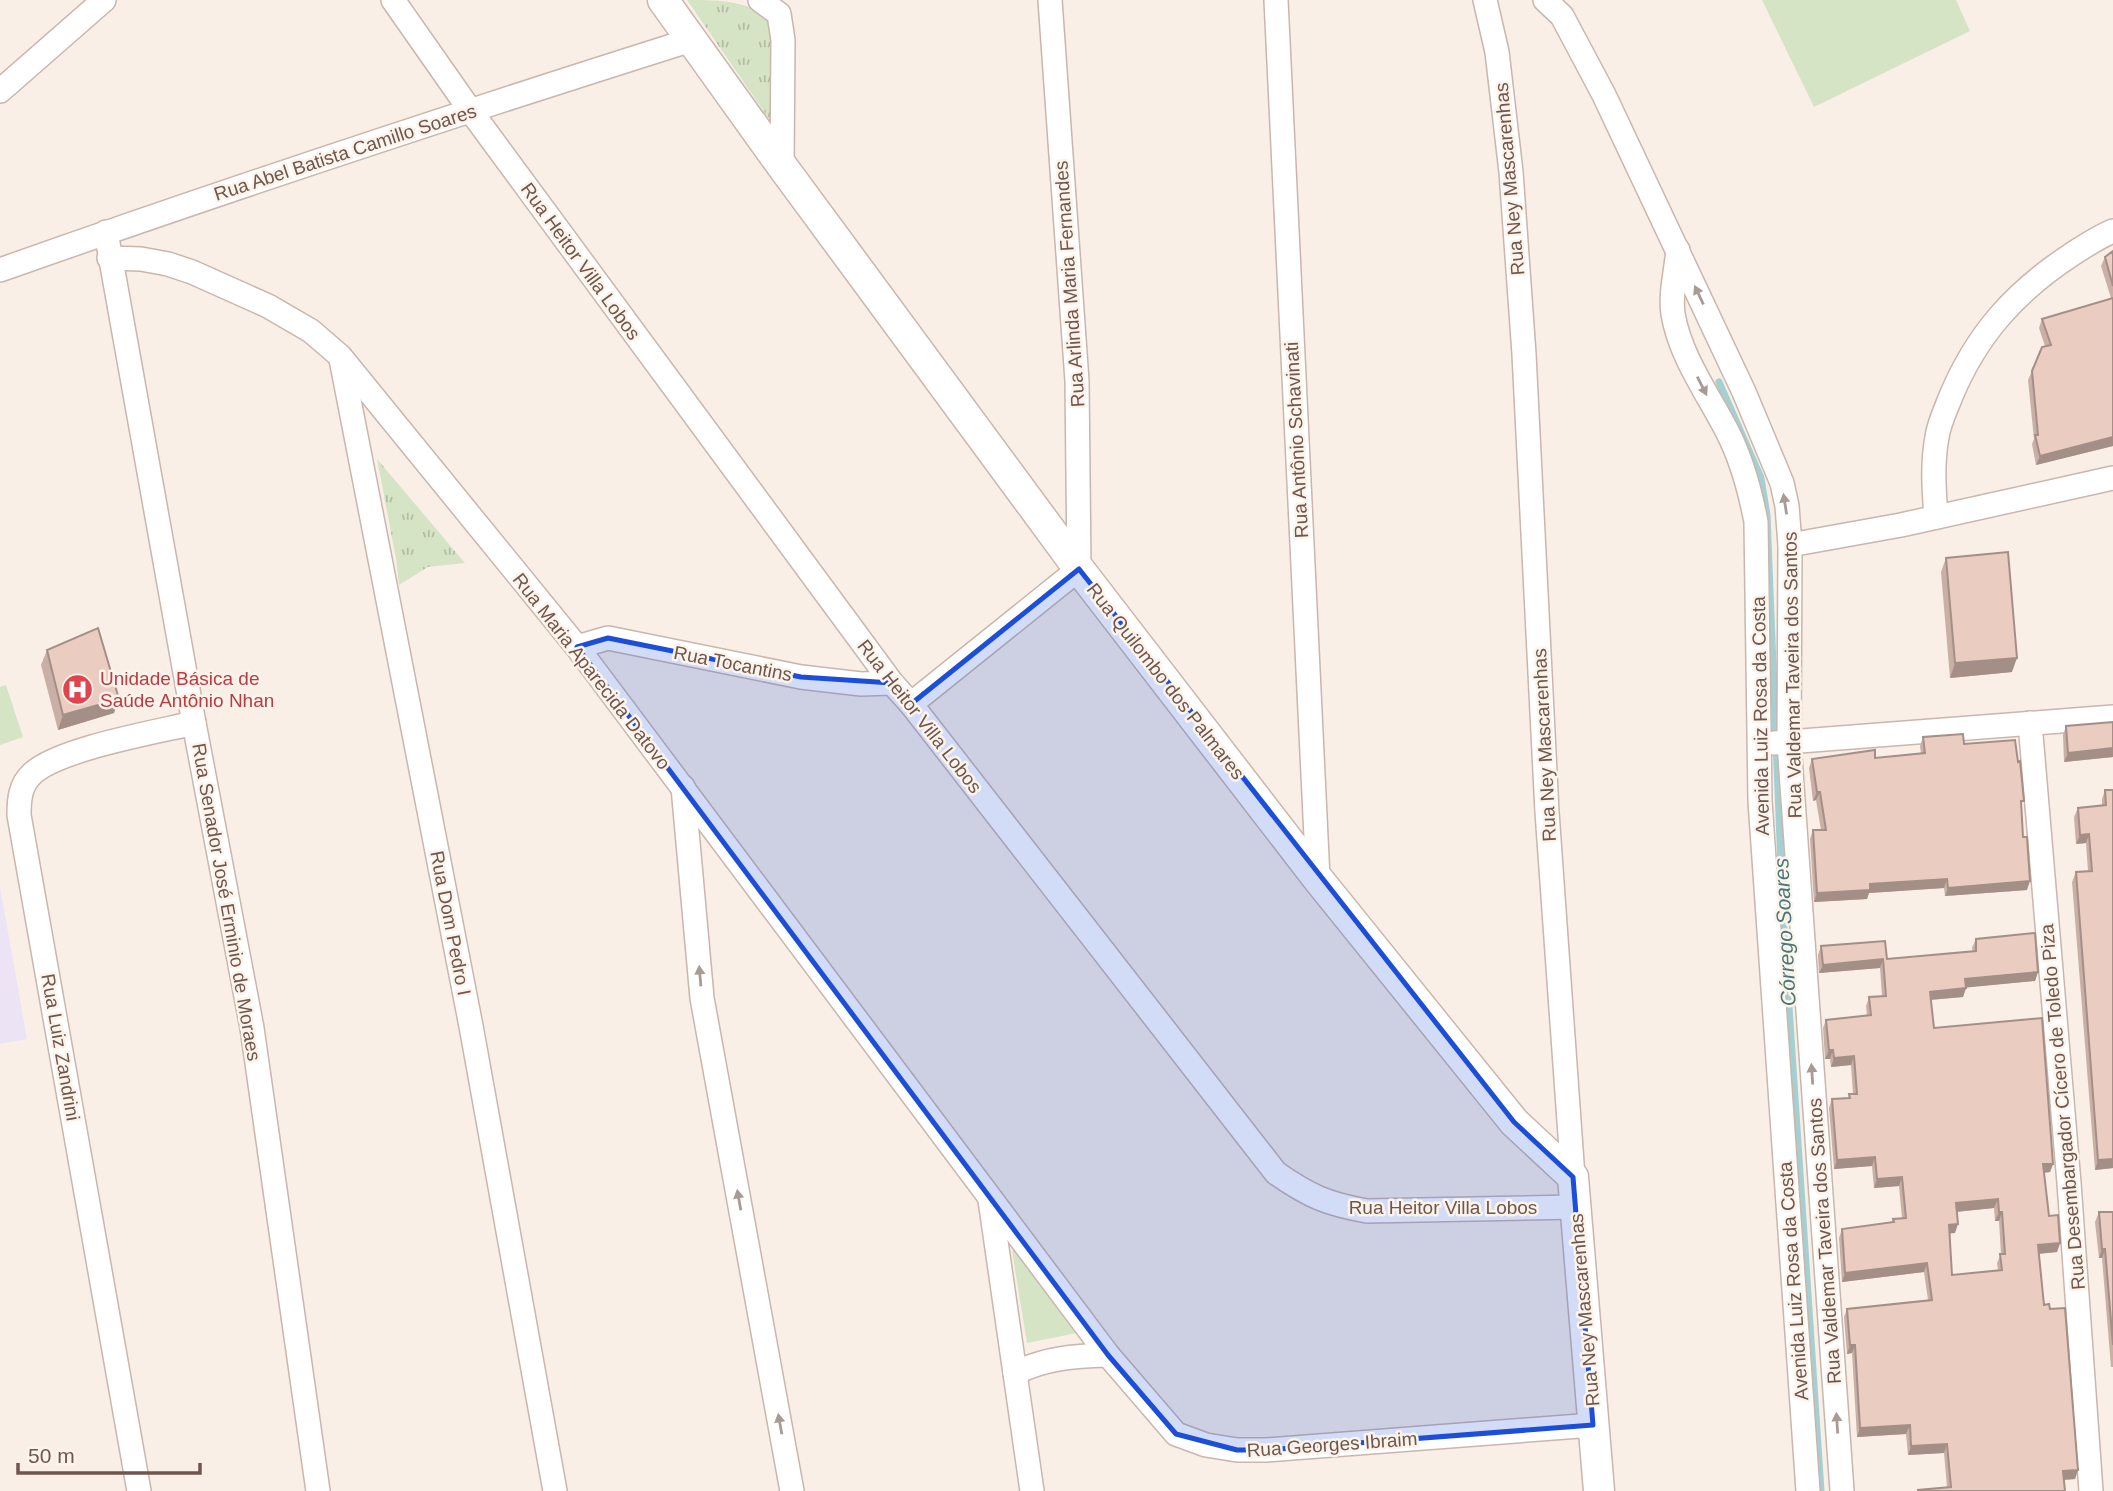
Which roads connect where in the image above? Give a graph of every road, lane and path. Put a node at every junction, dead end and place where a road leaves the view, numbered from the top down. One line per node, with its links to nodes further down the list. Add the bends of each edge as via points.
1 (104, 0): 10 (street)
2 (393, 0): 11 (street, Rua Heitor Villa Lobos)
3 (663, 0): 9 (street, Rua Quilombo dos Palmares)
4 (760, 0): 12 (street, via 779,14 782,32)
5 (1050, 0): 22 (street, Rua Arlinda Maria Fernandes, via 1077,381)
6 (1276, 0): 31 (street, Rua Antônio Schavinati)
7 (1485, 0): 32 (street, Rua Ney Mascarenhas, via 1497,52 1511,172)
8 (1545, 0): 15 (street, Rua Valdemar Taveira dos Santos, via 1573,34)
9 (691, 40): 11 (street, Rua Abel Batista Camillo Soares); 12 (street, Rua Quilombo dos Palmares)
10 (0, 91)
11 (470, 110): 14 (street, Rua Abel Batista Camillo Soares); 24 (street, Rua Heitor Villa Lobos)
12 (782, 166): 22 (street, Rua Quilombo dos Palmares)
13 (2113, 231): 20 (street, via 2044,273 2001,312 1975,348 1937,433 1933,466)
14 (106, 232): 16 (street, Rua Senador José Erminio de Moraes); 17 (street, Rua Abel Batista Camillo Soares)
15 (1678, 250): 21 (street, Rua Valdemar Taveira dos Santos, one-way to 15, via 1782,483); 29 (street, Avenida Luiz Rosa da Costa, one-way to 29, via 1673,299 1678,335 1749,484)
16 (109, 258): 18 (street, Rua Maria Aparecida Datovo, via 141,259 192,272 268,306 311,331); 27 (street, Rua Senador José Erminio de Moraes)
17 (0, 270)
18 (340, 356): 23 (street, Rua Maria Aparecida Datovo); 40 (street, Rua Dom Pedro I, via 471,1026)
19 (2113, 478): 20 (street)
20 (1936, 517): 21 (street)
21 (1790, 545): 29 (street, Rua Valdemar Taveira dos Santos)
22 (1079, 569): 25 (street); 31 (street, Rua Quilombo dos Palmares)
23 (577, 646): 24 (street, Rua Tocantins, via 608,638 801,677); 30 (street, Rua Maria Aparecida Datovo)
24 (892, 683): 25 (street, Rua Heitor Villa Lobos)
25 (911, 704): 34 (street, Rua Heitor Villa Lobos, via 1276,1173 1305,1193 1337,1206 1367,1211)
26 (2113, 716): 28 (street)
27 (194, 723): 38 (street, Rua Luiz Zandrini, via 100,745 47,764 31,775 19,798); 39 (street, Rua Senador José Erminio de Moraes, via 252,1028)
28 (2030, 723): 29 (street); 46 (street, Rua Desembargador Cícero de Toledo Piza)
29 (1774, 743): 44 (street, Avenida Luiz Rosa da Costa, via 1761,814); 45 (street, Rua Valdemar Taveira dos Santos, one-way to 29)
30 (683, 787): 33 (street, Rua Maria Aparecida Datovo); 41 (street, one-way to 30, via 702,999)
31 (1318, 879): 32 (street, Rua Quilombo dos Palmares, via 1514,1122)
32 (1573, 1177): 34 (street, Rua Ney Mascarenhas)
33 (989, 1197): 35 (street, Rua Georges Ibraim); 36 (street)
34 (1576, 1207): 37 (street, Rua Ney Mascarenhas)
35 (1108, 1355): 36 (street, via 1051,1359); 37 (street, Rua Georges Ibraim, via 1176,1434 1237,1450)
36 (1015, 1373): 42 (street)
37 (1594, 1426): 43 (street, Rua Ney Mascarenhas)
38 (139, 1491)
39 (318, 1491)
40 (555, 1491)
41 (792, 1491)
42 (1032, 1491)
43 (1599, 1491)
44 (1808, 1491)
45 (1842, 1491)
46 (2091, 1491)

